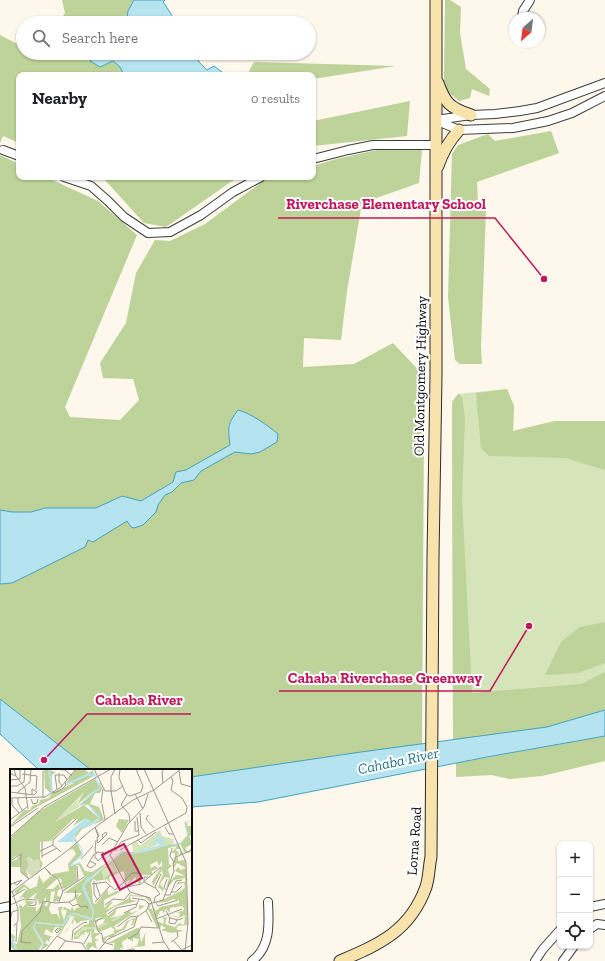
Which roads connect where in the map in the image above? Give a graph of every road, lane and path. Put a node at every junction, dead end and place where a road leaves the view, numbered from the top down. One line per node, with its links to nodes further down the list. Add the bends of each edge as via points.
1 (436, 0): 4 (street, Old Montgomery Highway)
2 (530, 0): 3 (street)
3 (523, 12)
4 (436, 78): 7 (street, via 445,101 457,110); 8 (street, Old Montgomery Highway)
5 (605, 83): 7 (street, via 537,108)
6 (605, 96): 9 (street, via 572,113 548,121 513,128)
7 (471, 115): 8 (street)
8 (435, 120): 9 (street); 10 (street, Old Montgomery Highway)
9 (460, 130): 14 (street, via 444,149)
10 (435, 145): 13 (street, via 373,145); 14 (street, Old Montgomery Highway)
11 (3, 150): 12 (street)
12 (16, 155)
13 (316, 158)
14 (435, 174): 17 (street, Old Montgomery Highway, via 436,368 432,558)
15 (73, 180): 16 (street, via 91,186 124,217 148,233 170,232 201,216 233,192)
16 (255, 180)
17 (432, 752): 28 (street, Lorna Road, via 431,857 426,886 415,909 393,934 380,943)
18 (268, 902): 27 (street, via 268,936 261,951)
19 (605, 904): 21 (street)
20 (10, 906): 22 (street)
21 (593, 906)
22 (0, 908)
23 (605, 925): 24 (street, via 597,924)
24 (593, 927)
25 (557, 933): 29 (street)
26 (572, 949): 30 (street)
27 (252, 961)
28 (340, 961)
29 (535, 961)
30 (562, 961)

